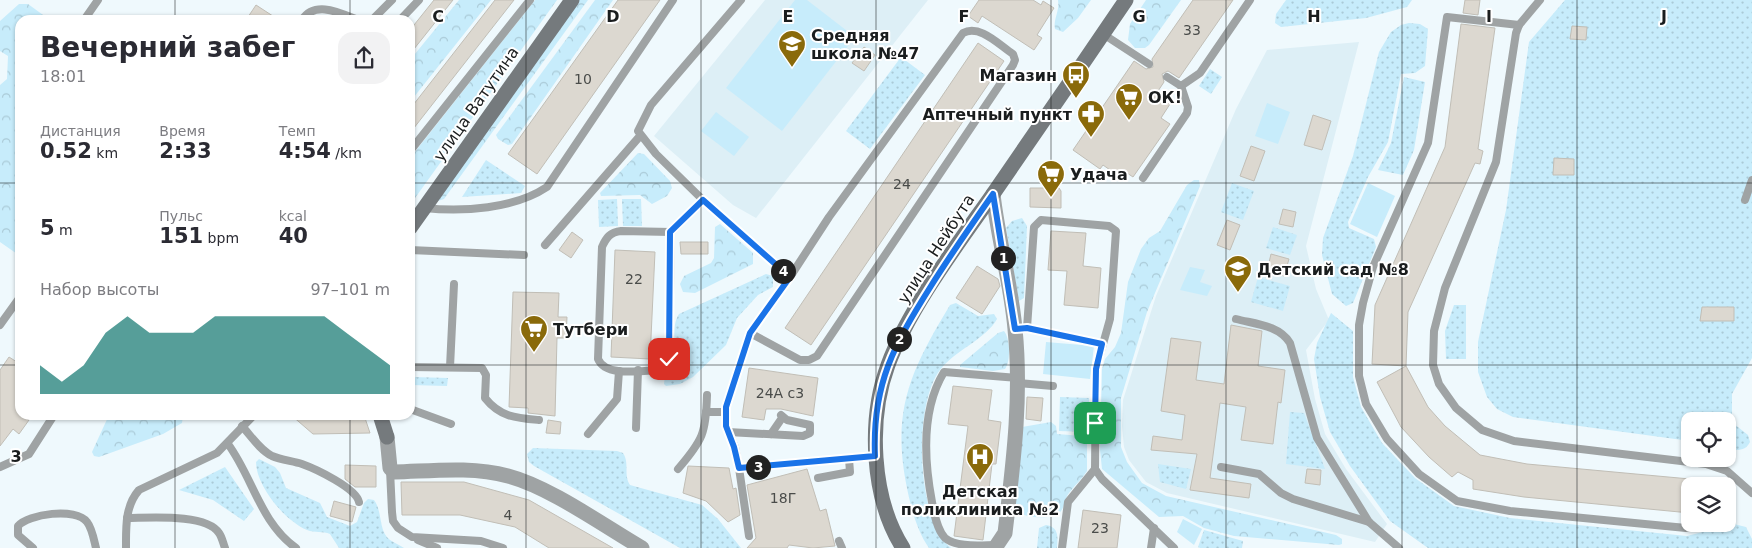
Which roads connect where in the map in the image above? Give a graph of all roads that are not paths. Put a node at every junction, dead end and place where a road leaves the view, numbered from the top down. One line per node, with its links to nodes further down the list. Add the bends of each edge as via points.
1 (98, 0): 11 (lane)
2 (392, 0): 14 (lane)
3 (419, 0): 15 (lane)
4 (530, 0): 22 (lane)
5 (572, 0): 28 (street, улица Ватутина)
6 (673, 0): 28 (lane, via 547,187 518,202 439,210)
7 (741, 0): 21 (lane, via 652,105 638,131)
8 (1126, 0): 17 (street, улица Нейбута)
9 (1250, 0): 20 (lane, via 1200,73)
10 (1540, 0): 16 (lane)
11 (88, 15)
12 (305, 15): 13 (lane, via 316,9)
13 (344, 15)
14 (377, 15)
15 (405, 15)
16 (1519, 25): 71 (lane, via 1496,162 1445,288 1434,331 1433,365 1439,384 1456,408 1482,430 1514,441 1706,464 1727,471); 79 (lane, via 1446,16 1428,144 1373,267 1363,303 1359,325 1359,376 1366,404 1387,440 1419,474 1457,500 1510,511)
17 (1103, 34): 18 (lane); 25 (street, улица Нейбута)
18 (1149, 64)
19 (1167, 76): 20 (lane)
20 (1181, 86): 23 (lane, via 1187,113)
21 (640, 136): 26 (lane); 31 (lane)
22 (415, 145)
23 (1143, 178)
24 (1752, 180): 27 (lane)
25 (993, 194): 39 (street); 63 (street, улица Нейбута, via 900,337 878,399)
26 (703, 200): 30 (lane); 34 (lane)
27 (1745, 200)
28 (424, 208): 29 (street, улица Ватутина)
29 (415, 221)
30 (670, 232): 44 (lane, via 669,359 660,370); 45 (lane, via 614,232 606,237 602,247 598,358 602,366)
31 (545, 245)
32 (415, 250): 33 (lane)
33 (524, 255)
34 (790, 277): 40 (lane); 40 (lane, via 963,33 980,31 1013,54 1013,65 817,356 800,360)
35 (454, 284): 43 (lane)
36 (15, 304): 38 (lane)
37 (1236, 319): 77 (lane, via 1285,334 1317,438)
38 (0, 325)
39 (1021, 328): 41 (lane); 41 (lane, via 1034,227 1038,222 1109,226 1116,231 1117,237 1110,320); 46 (street)
40 (750, 333): 51 (lane)
41 (1102, 344): 70 (lane, via 1096,369)
42 (415, 367): 43 (lane)
43 (450, 367): 55 (lane, via 482,368 486,375 485,398 493,408 512,418)
44 (638, 370): 45 (lane); 58 (lane)
45 (619, 371): 60 (lane, via 617,399)
46 (1018, 380): 47 (lane); 82 (street, via 1016,444 1005,534); 82 (lane, via 944,372 938,382 928,424 927,477 934,515 943,536 953,544)
47 (1053, 386)
48 (706, 395): 50 (lane)
49 (415, 412): 56 (lane)
50 (706, 412): 51 (lane); 69 (lane, via 704,433 698,446)
51 (725, 412): 59 (lane)
52 (51, 420): 65 (lane, via 29,454)
53 (249, 420): 57 (lane)
54 (382, 420): 67 (street)
55 (539, 420)
56 (451, 424)
57 (242, 426): 62 (lane); 75 (lane, via 272,456 304,465 338,482 354,493)
58 (636, 428)
59 (728, 432): 61 (lane); 68 (lane)
60 (588, 434)
61 (771, 434): 61 (lane, via 803,436 810,433 810,425 782,416)
62 (228, 444): 76 (lane, via 217,453 139,490 133,497); 87 (lane, via 236,454 258,504 275,530)
63 (875, 456): 64 (lane); 91 (street, улица Нейбута, via 882,494)
64 (848, 459): 68 (lane); 72 (lane, via 850,472)
65 (0, 467)
66 (1221, 467): 77 (lane, via 1259,474 1293,499)
67 (390, 468): 81 (lane, via 393,521); 90 (street, via 394,472 471,470 509,476 542,489)
68 (739, 468): 80 (lane)
69 (678, 469)
70 (1095, 469): 78 (lane); 92 (lane, via 1068,502)
71 (1732, 477)
72 (818, 478)
73 (1736, 480): 74 (lane)
74 (1752, 493)
75 (359, 502)
76 (127, 518): 85 (lane); 86 (lane, via 166,518 210,525 219,532)
77 (1369, 522): 95 (lane)
78 (1154, 528): 93 (lane); 94 (lane)
79 (1681, 528)
80 (749, 536)
81 (412, 537): 88 (lane); 89 (lane, via 481,541)
82 (996, 545)
83 (33, 548): 84 (lane, via 18,535 18,526 23,520 71,514 88,522)
84 (96, 548)
85 (126, 548)
86 (225, 548)
87 (296, 548)
88 (437, 548)
89 (503, 548)
90 (642, 548)
91 (903, 548)
92 (1062, 548)
93 (1151, 548)
94 (1174, 548)
95 (1399, 548)

